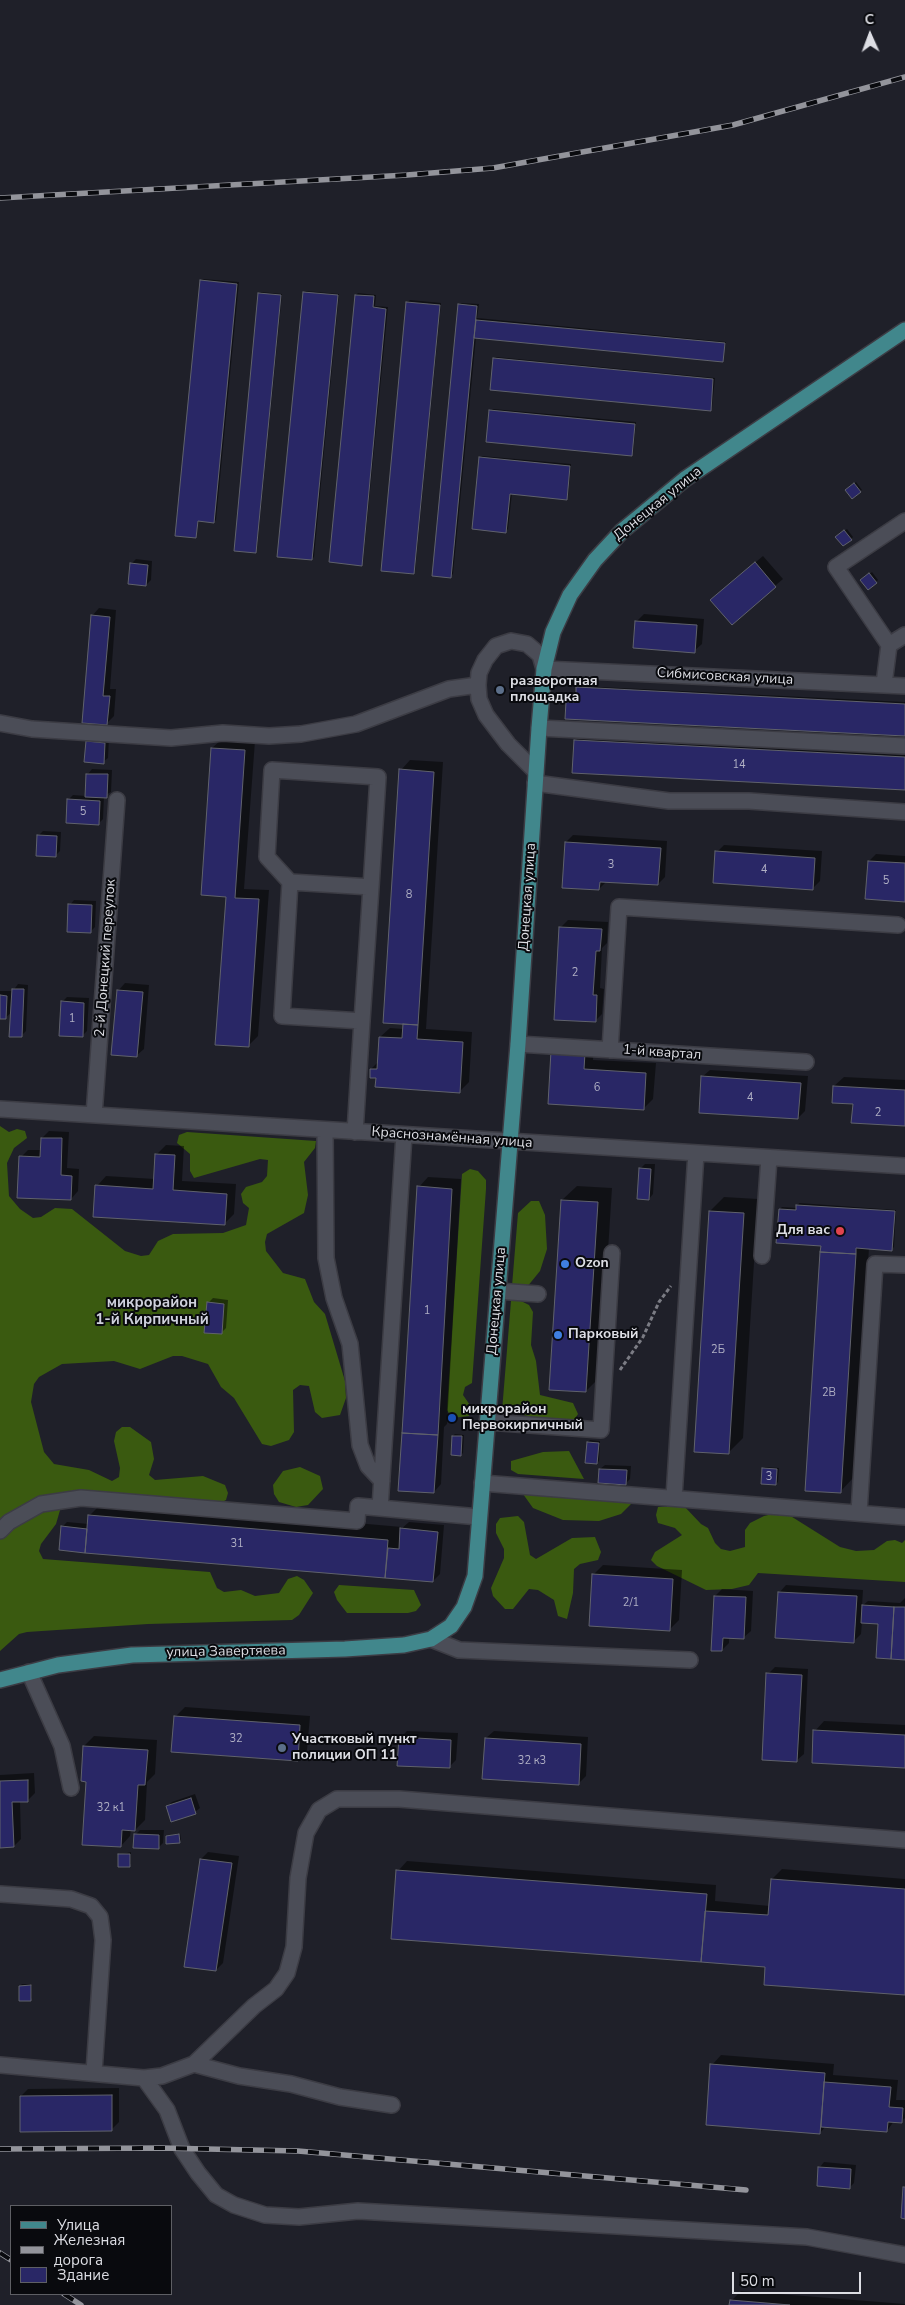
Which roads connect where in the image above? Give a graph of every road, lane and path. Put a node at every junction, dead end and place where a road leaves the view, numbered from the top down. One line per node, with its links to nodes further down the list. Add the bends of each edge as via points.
1 (905, 330): 5 (main road, Донецкая улица, via 685,479 622,531 594,560 570,595 553,632)
2 (905, 521): 4 (street, via 836,567)
3 (905, 635): 4 (street)
4 (889, 645): 6 (street)
5 (544, 669): 6 (street, Сибмисовская улица); 7 (street, via 540,654 527,644 511,641 496,646 485,660); 10 (main road, Донецкая улица)
6 (884, 684): 8 (street, Сибмисовская улица)
7 (478, 685): 9 (street, via 449,689 356,724 301,734 223,733 171,738 32,729); 12 (street, via 479,700 486,715)
8 (905, 686)
9 (0, 723)
10 (538, 728): 11 (street); 12 (main road, Донецкая улица)
11 (905, 746)
12 (535, 777): 14 (street, via 669,801 749,801); 19 (main road, Донецкая улица)
13 (117, 800): 23 (street, 2-й Донецкий переулок)
14 (905, 812)
15 (290, 882): 16 (street); 16 (street, via 266,858 272,770 378,777); 18 (street, via 282,1016)
16 (371, 887): 18 (street)
17 (898, 924): 20 (street, via 619,907)
18 (362, 1021): 25 (street)
19 (518, 1044): 20 (street, 1-й квартал); 27 (main road, Донецкая улица)
20 (610, 1050): 21 (street, 1-й квартал)
21 (806, 1062)
22 (0, 1109): 23 (street, Краснознамённая улица)
23 (94, 1115): 24 (street, Краснознамённая улица)
24 (325, 1130): 25 (street, Краснознамённая улица); 40 (street, via 326,1258 334,1298 350,1344 360,1445 368,1466)
25 (355, 1132): 26 (street, Краснознамённая улица)
26 (404, 1135): 27 (street, Краснознамённая улица); 40 (street)
27 (510, 1142): 28 (street, Краснознамённая улица); 36 (main road, Донецкая улица)
28 (696, 1153): 29 (street, Краснознамённая улица); 35 (street)
29 (769, 1158): 30 (street, Краснознамённая улица); 32 (street)
30 (905, 1166)
31 (612, 1253): 38 (street)
32 (762, 1256)
33 (905, 1257): 34 (street)
34 (905, 1265): 44 (street, via 874,1264)
35 (688, 1271): 38 (path, via 659,1302 643,1337 624,1367); 42 (street)
36 (498, 1291): 37 (street); 39 (main road, Донецкая улица)
37 (538, 1294)
38 (604, 1382): 39 (street, via 601,1430)
39 (487, 1422): 41 (main road, Донецкая улица)
40 (382, 1481): 43 (street)
41 (482, 1483): 42 (street); 45 (main road, Донецкая улица)
42 (674, 1497): 44 (street)
43 (380, 1508): 45 (street); 47 (street, via 358,1506 357,1521 81,1498 40,1504)
44 (859, 1512): 46 (street)
45 (479, 1517): 48 (main road, Донецкая улица, via 470,1594)
46 (905, 1517)
47 (0, 1531)
48 (450, 1626): 49 (main road, улица Завертяева)
49 (431, 1640): 50 (street, via 459,1650); 51 (main road, улица Завертяева, via 345,1649 132,1655)
50 (690, 1660)
51 (29, 1672): 52 (main road, улица Завертяева); 53 (street, via 62,1746)
52 (0, 1680)
53 (71, 1788)
54 (905, 1840): 56 (street, via 399,1799 337,1798 319,1810 306,1833 298,1878 294,1947 286,1973 276,1989)
55 (0, 1894): 58 (street, via 72,1899 91,1906 100,1917 104,1940)
56 (194, 2064): 59 (street, via 162,2076); 60 (street, via 340,2097)
57 (0, 2065): 58 (street)
58 (94, 2072): 59 (street)
59 (144, 2078): 61 (street, via 167,2110 182,2148 216,2195 265,2215 299,2217 358,2211 807,2237)
60 (392, 2105)
61 (905, 2255)

